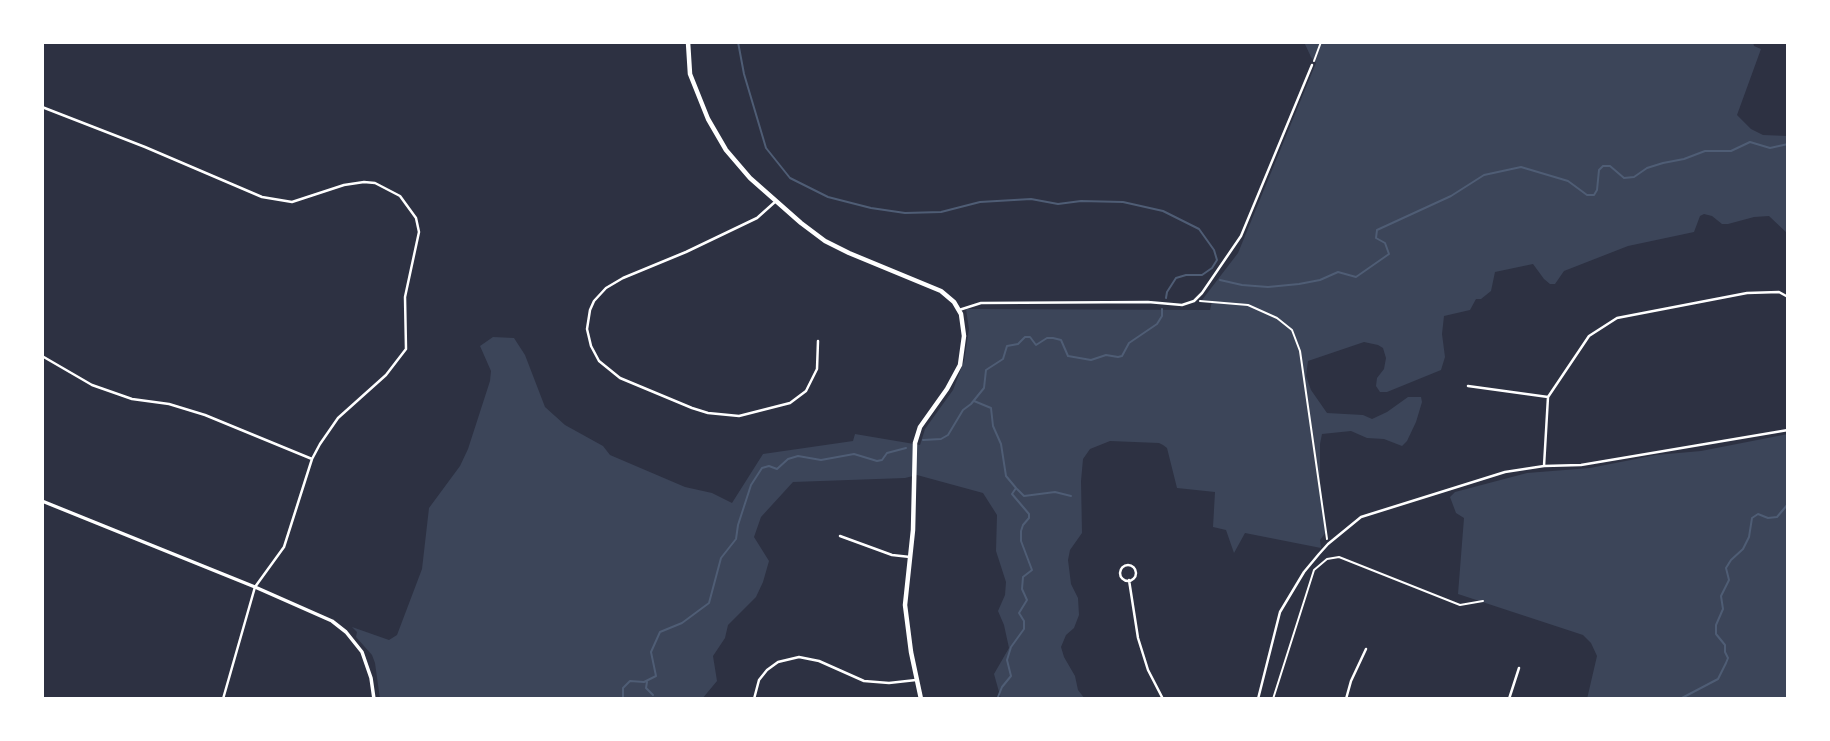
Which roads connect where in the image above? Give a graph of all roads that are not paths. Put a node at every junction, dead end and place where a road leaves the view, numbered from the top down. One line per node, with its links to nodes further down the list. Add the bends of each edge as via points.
1 (688, 42): 4 (main road, via 690,74 713,129 741,168)
2 (1312, 65): 6 (street, via 1241,236 1194,301 981,303)
3 (42, 107): 12 (street, via 275,200 292,202 364,182 386,187 408,206 419,232 405,297 406,349 338,418)
4 (776, 201): 6 (main road, via 825,241 940,291); 7 (street, via 757,218 606,288 590,310 587,329 591,346 604,368 620,378 692,408 739,416 790,403 806,391 817,369)
5 (1788, 296): 10 (street, via 1747,293 1617,318 1589,336)
6 (959, 310): 16 (main road, via 964,335 960,365 920,426 915,443)
7 (818, 341)
8 (42, 356): 12 (street, via 92,385 205,415)
9 (1468, 386): 10 (street)
10 (1548, 397): 13 (street)
11 (1788, 430): 13 (street, via 1581,465)
12 (312, 459): 18 (street, via 284,547)
13 (1544, 466): 27 (street, via 1505,472 1371,512 1351,524 1304,572 1280,612)
14 (42, 501): 18 (street)
15 (840, 536): 16 (street)
16 (910, 557): 21 (main road, via 906,616)
17 (1129, 580): 17 (street, via 1136,571 1126,565 1121,576); 26 (street, via 1138,638)
18 (255, 587): 22 (street); 23 (street, via 324,617 346,632 365,659)
19 (1366, 649): 28 (street)
20 (1519, 668): 29 (street)
21 (916, 680): 24 (street, via 864,681 820,661 799,657 767,670); 25 (main road)
22 (223, 699)
23 (374, 699)
24 (754, 699)
25 (921, 699)
26 (1163, 699)
27 (1258, 699)
28 (1346, 699)
29 (1509, 699)

